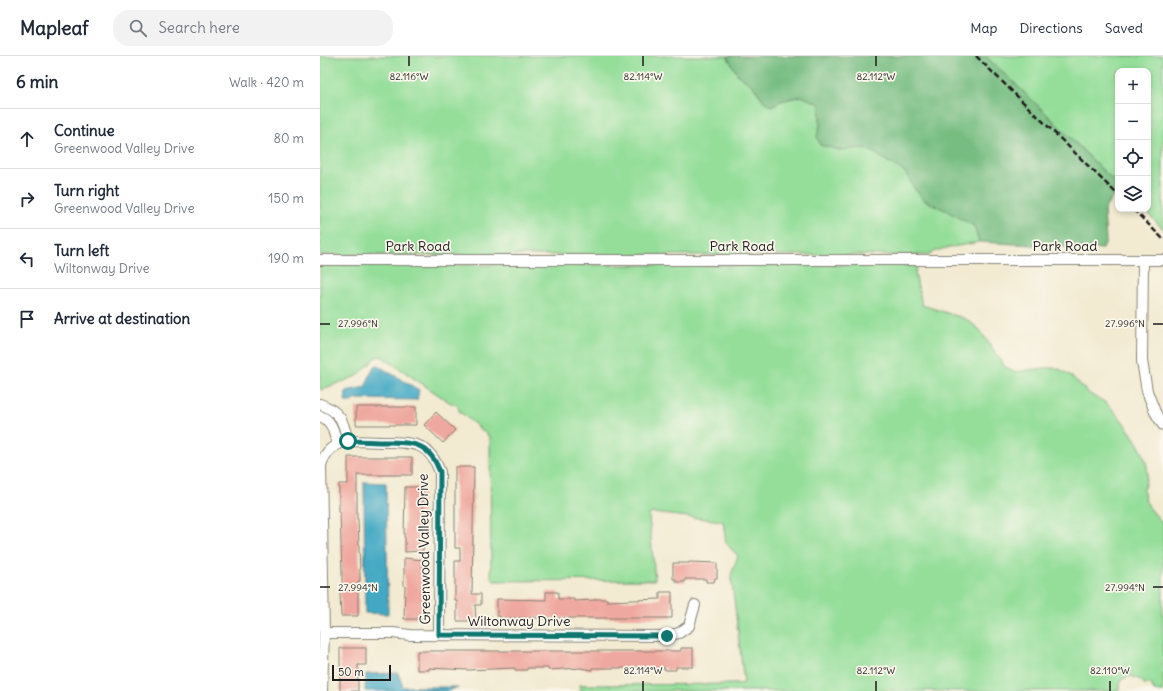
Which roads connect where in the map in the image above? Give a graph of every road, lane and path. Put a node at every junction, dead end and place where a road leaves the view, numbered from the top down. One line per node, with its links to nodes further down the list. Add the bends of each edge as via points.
1 (320, 260): 2 (street, Park Road)
2 (1143, 260): 3 (street, Park Road); 6 (street, via 1142,361 1147,391)
3 (1163, 260)
4 (320, 404): 7 (street, via 338,415 343,422)
5 (320, 416): 8 (street, via 330,423)
6 (1163, 425)
7 (348, 441): 8 (street, Greenwood Valley Drive); 11 (street, Greenwood Valley Drive, via 412,442 422,447 436,462 440,472)
8 (337, 444): 10 (street, via 329,450 321,465)
9 (695, 605): 11 (street, Wiltonway Drive, via 689,626 679,633 667,636)
10 (324, 634): 11 (street, Wiltonway Drive, via 393,632); 12 (street)
11 (439, 635)
12 (322, 691)

